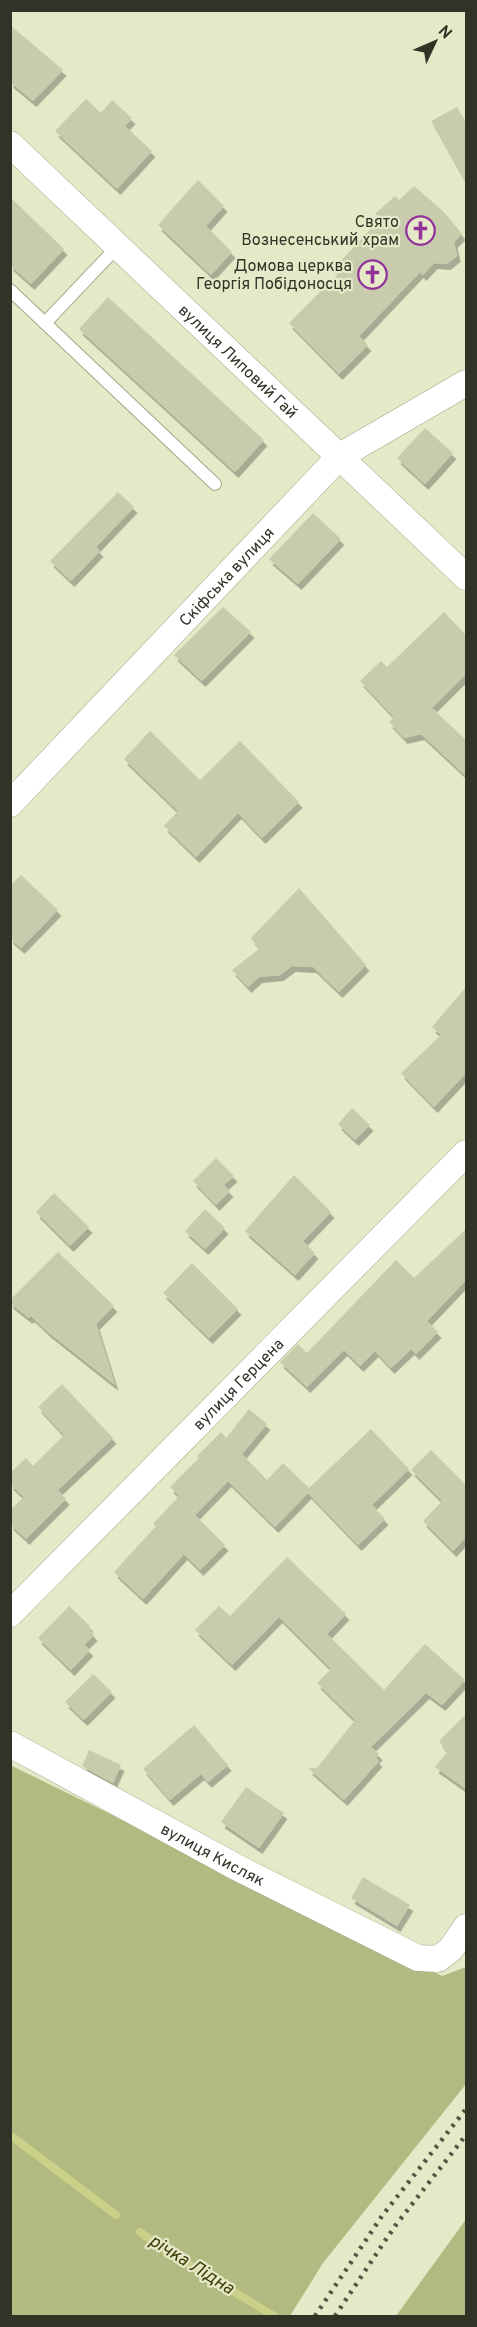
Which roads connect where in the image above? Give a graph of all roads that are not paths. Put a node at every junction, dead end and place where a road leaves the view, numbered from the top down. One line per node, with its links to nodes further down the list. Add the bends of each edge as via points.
1 (10, 144): 2 (street, вулиця Липовий Гай)
2 (118, 246): 4 (lane); 6 (street, вулиця Липовий Гай)
3 (10, 290): 4 (lane)
4 (45, 323): 7 (lane)
5 (466, 383): 6 (street, Скіфська вулиця)
6 (340, 456): 8 (street, вулиця Липовий Гай); 9 (street, Скіфська вулиця)
7 (215, 484)
8 (466, 577)
9 (10, 804)
10 (466, 1153): 11 (street, вулиця Герцена)
11 (10, 1614)
12 (10, 1744): 13 (street, вулиця Кисляк, via 238,1868 418,1958 438,1959 451,1949)
13 (466, 1927)

